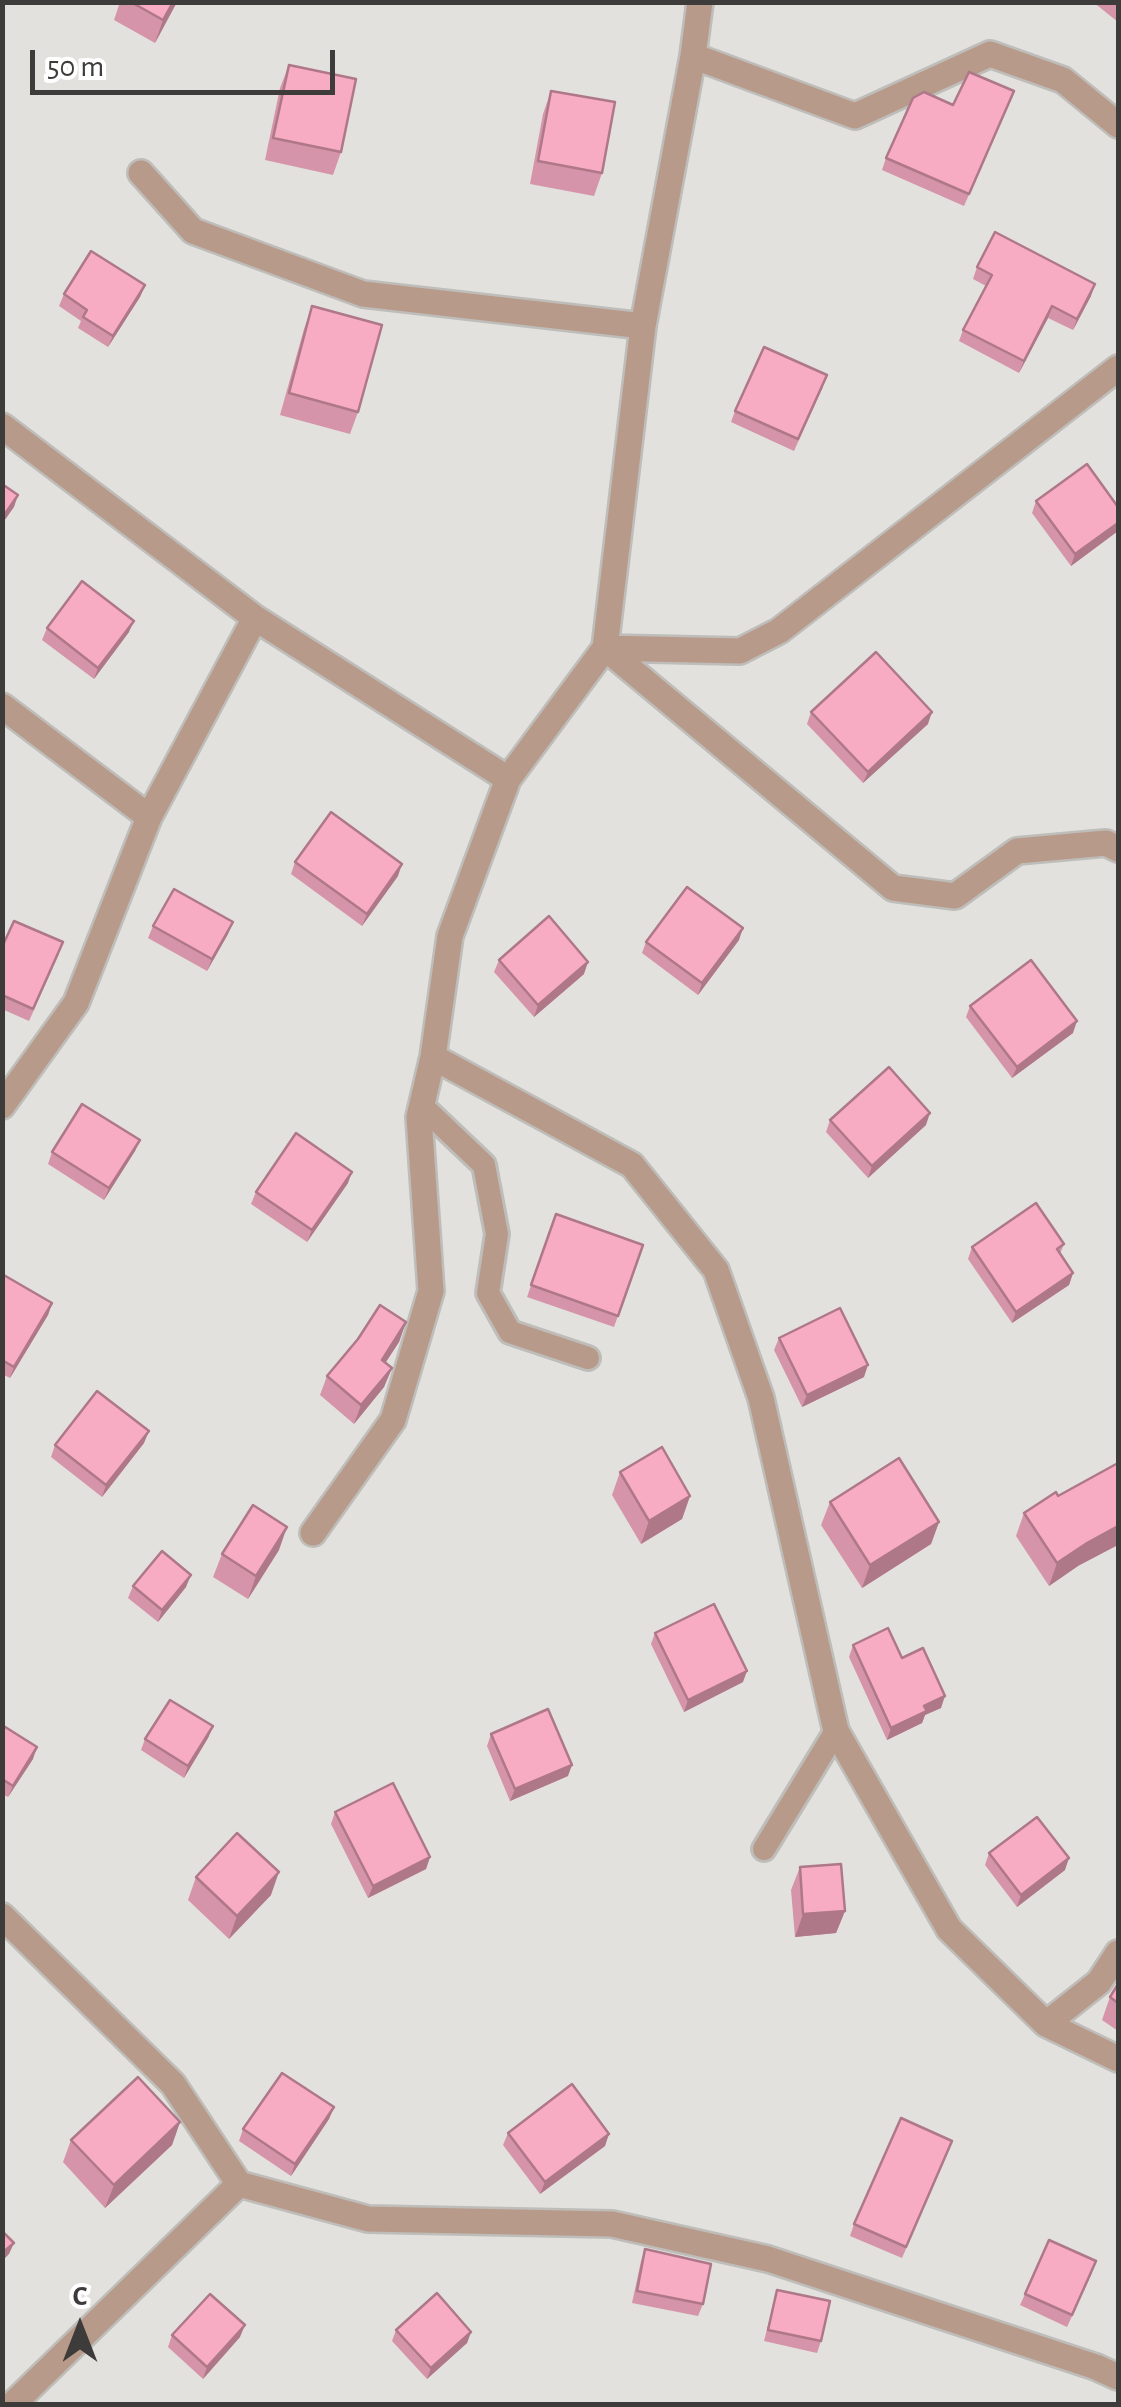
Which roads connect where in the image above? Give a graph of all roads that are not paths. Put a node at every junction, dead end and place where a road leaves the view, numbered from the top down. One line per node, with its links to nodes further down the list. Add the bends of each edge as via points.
1 (700, 2): 2 (street)
2 (692, 56): 3 (street, via 855,116 990,54 1063,80); 5 (street)
3 (1118, 125)
4 (142, 173): 5 (street, via 193,231 363,294)
5 (643, 326): 9 (street)
6 (1118, 368): 9 (street, via 779,631 740,651)
7 (2, 426): 8 (street)
8 (255, 618): 11 (street); 12 (street)
9 (605, 648): 11 (street); 13 (street, via 893,888 955,896 1017,851 1106,843)
10 (2, 706): 12 (street)
11 (508, 778): 14 (street, via 450,936)
12 (149, 817): 15 (street, via 76,1003)
13 (1118, 849)
14 (433, 1058): 16 (street); 19 (street, via 632,1165 716,1270 762,1398)
15 (2, 1106)
16 (422, 1106): 17 (lane, via 484,1165 497,1234 488,1293 510,1332); 18 (street, via 431,1291 393,1420)
17 (588, 1358)
18 (312, 1533)
19 (836, 1731): 20 (lane); 23 (street, via 949,1929)
20 (764, 1849)
21 (2, 1916): 25 (street, via 174,2084)
22 (1118, 1953): 23 (street, via 1099,1982)
23 (1046, 2024): 24 (street)
24 (1118, 2059)
25 (239, 2184): 26 (street, via 368,2219 612,2224 768,2259); 27 (street)
26 (1118, 2377)
27 (13, 2404)

